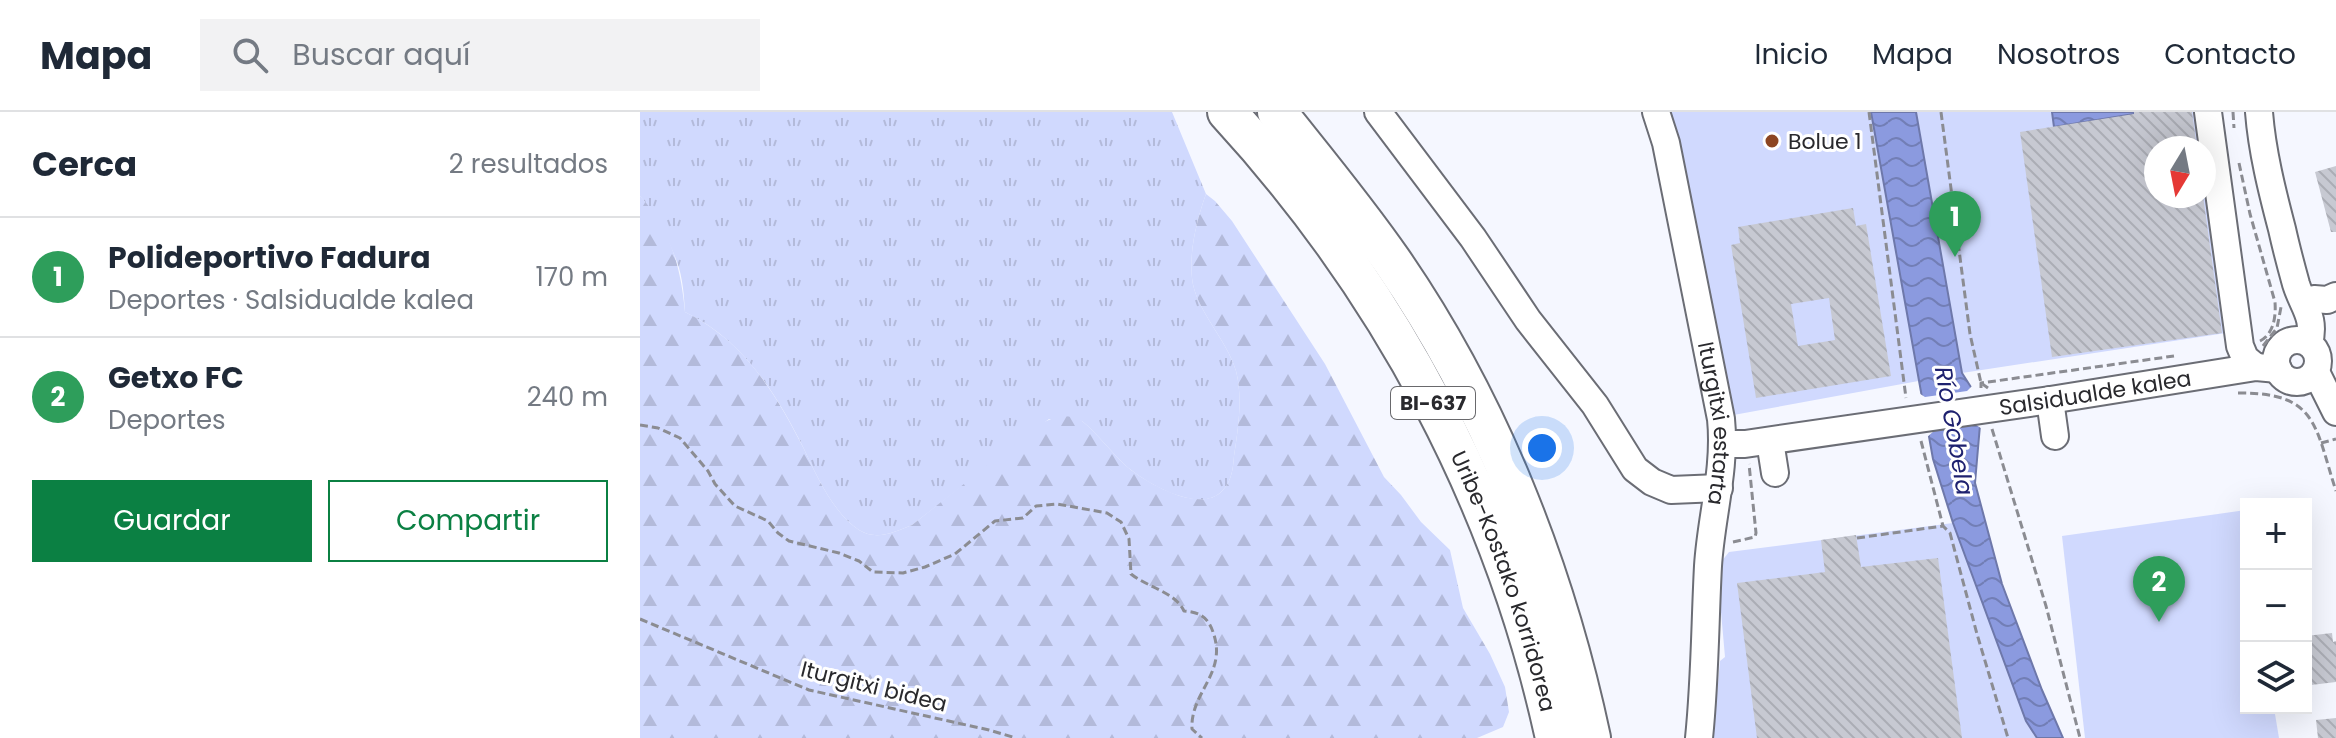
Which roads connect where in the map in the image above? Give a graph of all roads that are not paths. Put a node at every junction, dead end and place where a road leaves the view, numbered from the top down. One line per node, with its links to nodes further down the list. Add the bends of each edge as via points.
1 (1227, 112): 17 (highway, Uribe-Kostako korridorea / BI-637, via 1316,218 1360,281 1448,429 1501,552)
2 (1277, 112): 18 (highway, Uribe-Kostako korridorea / BI-637, via 1392,261 1475,400 1534,539)
3 (1378, 112): 16 (street, via 1595,405 1635,469 1671,490)
4 (1656, 112): 14 (street, Iturgitxi estarta, via 1689,253)
5 (2208, 112): 9 (street)
6 (2249, 119): 7 (street)
7 (2310, 288): 8 (street, via 2313,330); 9 (street)
8 (2298, 343): 9 (street, via 2278,352); 9 (street, via 2318,359)
9 (2281, 365): 10 (street, Salsidualde kalea); 11 (street)
10 (2050, 400): 12 (street); 13 (street, Salsidualde kalea)
11 (2332, 405)
12 (2055, 436)
13 (1770, 441): 14 (street, Salsidualde kalea); 15 (street)
14 (1723, 444): 16 (street, Iturgitxi estarta)
15 (1775, 473)
16 (1719, 488): 19 (street, Iturgitxi estarta, via 1708,565)
17 (1555, 738)
18 (1591, 738)
19 (1699, 738)

